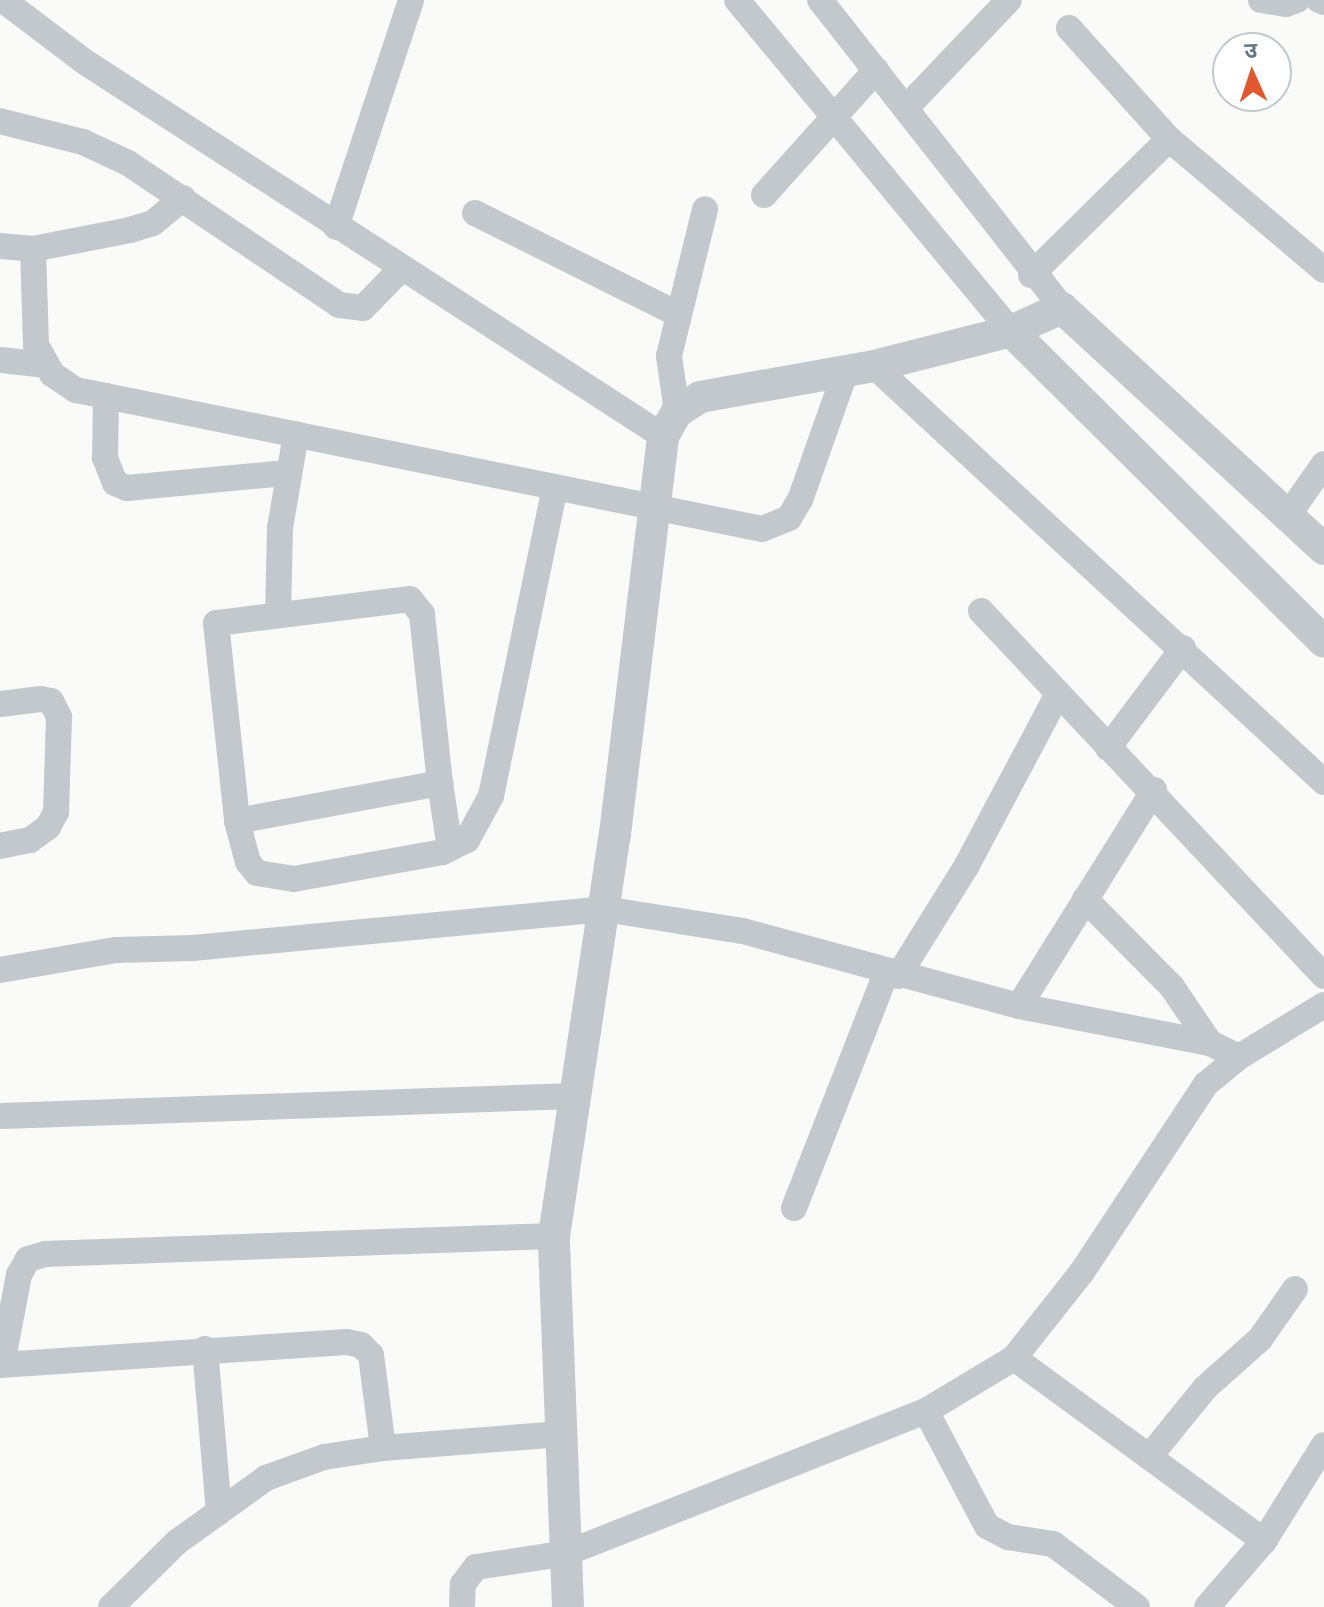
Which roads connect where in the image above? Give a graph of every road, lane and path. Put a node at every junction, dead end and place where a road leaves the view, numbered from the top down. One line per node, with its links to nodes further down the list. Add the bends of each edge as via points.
1 (3, 0): 18 (street, via 85,62)
2 (411, 0): 18 (street)
3 (737, 0): 11 (street)
4 (820, 0): 9 (street)
5 (1009, 0): 10 (street)
6 (1261, 0): 7 (street)
7 (1297, 0)
8 (1069, 28): 13 (street)
9 (876, 70): 10 (street); 11 (street)
10 (906, 108): 23 (street)
11 (834, 117): 14 (street); 26 (street)
12 (0, 121): 15 (street, via 83,142)
13 (1169, 139): 22 (street); 23 (street)
14 (764, 195)
15 (183, 198): 20 (street, via 153,223); 21 (street, via 339,305 363,308)
16 (705, 209): 25 (street)
17 (475, 213): 25 (street)
18 (336, 227): 21 (street)
19 (0, 246): 20 (street)
20 (33, 249): 28 (street, via 36,345)
21 (401, 269): 31 (street)
22 (1324, 270)
23 (1031, 275): 24 (street)
24 (1062, 308): 26 (street); 37 (street)
25 (676, 313): 31 (street, via 669,356)
26 (1011, 331): 29 (street); 41 (street)
27 (0, 360): 28 (street)
28 (47, 365): 30 (street, via 76,390)
29 (860, 368): 31 (street, via 700,397); 36 (street, via 800,500 778,526 762,529); 42 (street)
30 (106, 396): 32 (street); 34 (street, via 105,458 115,483 127,488)
31 (670, 424): 36 (street)
32 (296, 434): 34 (street); 35 (street)
33 (1324, 464): 37 (street)
34 (286, 473): 40 (street)
35 (555, 488): 36 (street); 51 (street, via 491,796 467,840)
36 (655, 508): 53 (street)
37 (1289, 514): 38 (street)
38 (1324, 549)
39 (981, 611): 43 (street)
40 (278, 615): 47 (street, via 410,599 417,605); 49 (street, via 216,623)
41 (1324, 642)
42 (1183, 648): 45 (street); 46 (street)
43 (1058, 694): 45 (street); 55 (street, via 967,865)
44 (0, 704): 50 (street, via 51,701 59,717 56,812 48,827 30,840)
45 (1108, 748): 48 (street)
46 (1324, 782)
47 (440, 783): 49 (street); 51 (street)
48 (1154, 790): 52 (street); 56 (street)
49 (237, 821): 51 (street, via 248,862 257,873 275,880)
50 (0, 846)
51 (450, 848)
52 (1085, 899): 58 (street); 59 (street, via 1172,987)
53 (604, 909): 54 (street, via 193,948 116,950); 55 (street, via 743,931); 61 (street)
54 (0, 970)
55 (892, 974): 58 (street); 63 (street)
56 (1324, 976)
57 (1324, 1005): 60 (street)
58 (1019, 1006): 59 (street)
59 (1210, 1043): 60 (street)
60 (1239, 1057): 67 (street, via 1206,1084 1082,1272)
61 (575, 1096): 62 (street); 64 (street)
62 (2, 1116)
63 (794, 1208)
64 (554, 1236): 68 (street, via 45,1254 28,1259 19,1275); 70 (street)
65 (1295, 1289): 73 (street, via 1260,1339 1212,1381)
66 (205, 1349): 68 (street); 72 (street, via 361,1345 371,1355); 74 (street)
67 (1014, 1358): 69 (street); 73 (street)
68 (1, 1364)
69 (926, 1411): 76 (street); 80 (street, via 987,1526 1008,1537 1053,1544)
70 (561, 1434): 72 (street); 76 (street)
71 (1324, 1445): 75 (street)
72 (383, 1448): 74 (street, via 324,1457 266,1478)
73 (1149, 1457): 75 (street)
74 (219, 1512): 77 (street, via 177,1542)
75 (1264, 1541): 81 (street)
76 (567, 1553): 78 (street, via 476,1567 463,1584); 79 (street)
77 (111, 1607)
78 (462, 1607)
79 (568, 1607)
80 (1137, 1607)
81 (1207, 1607)

